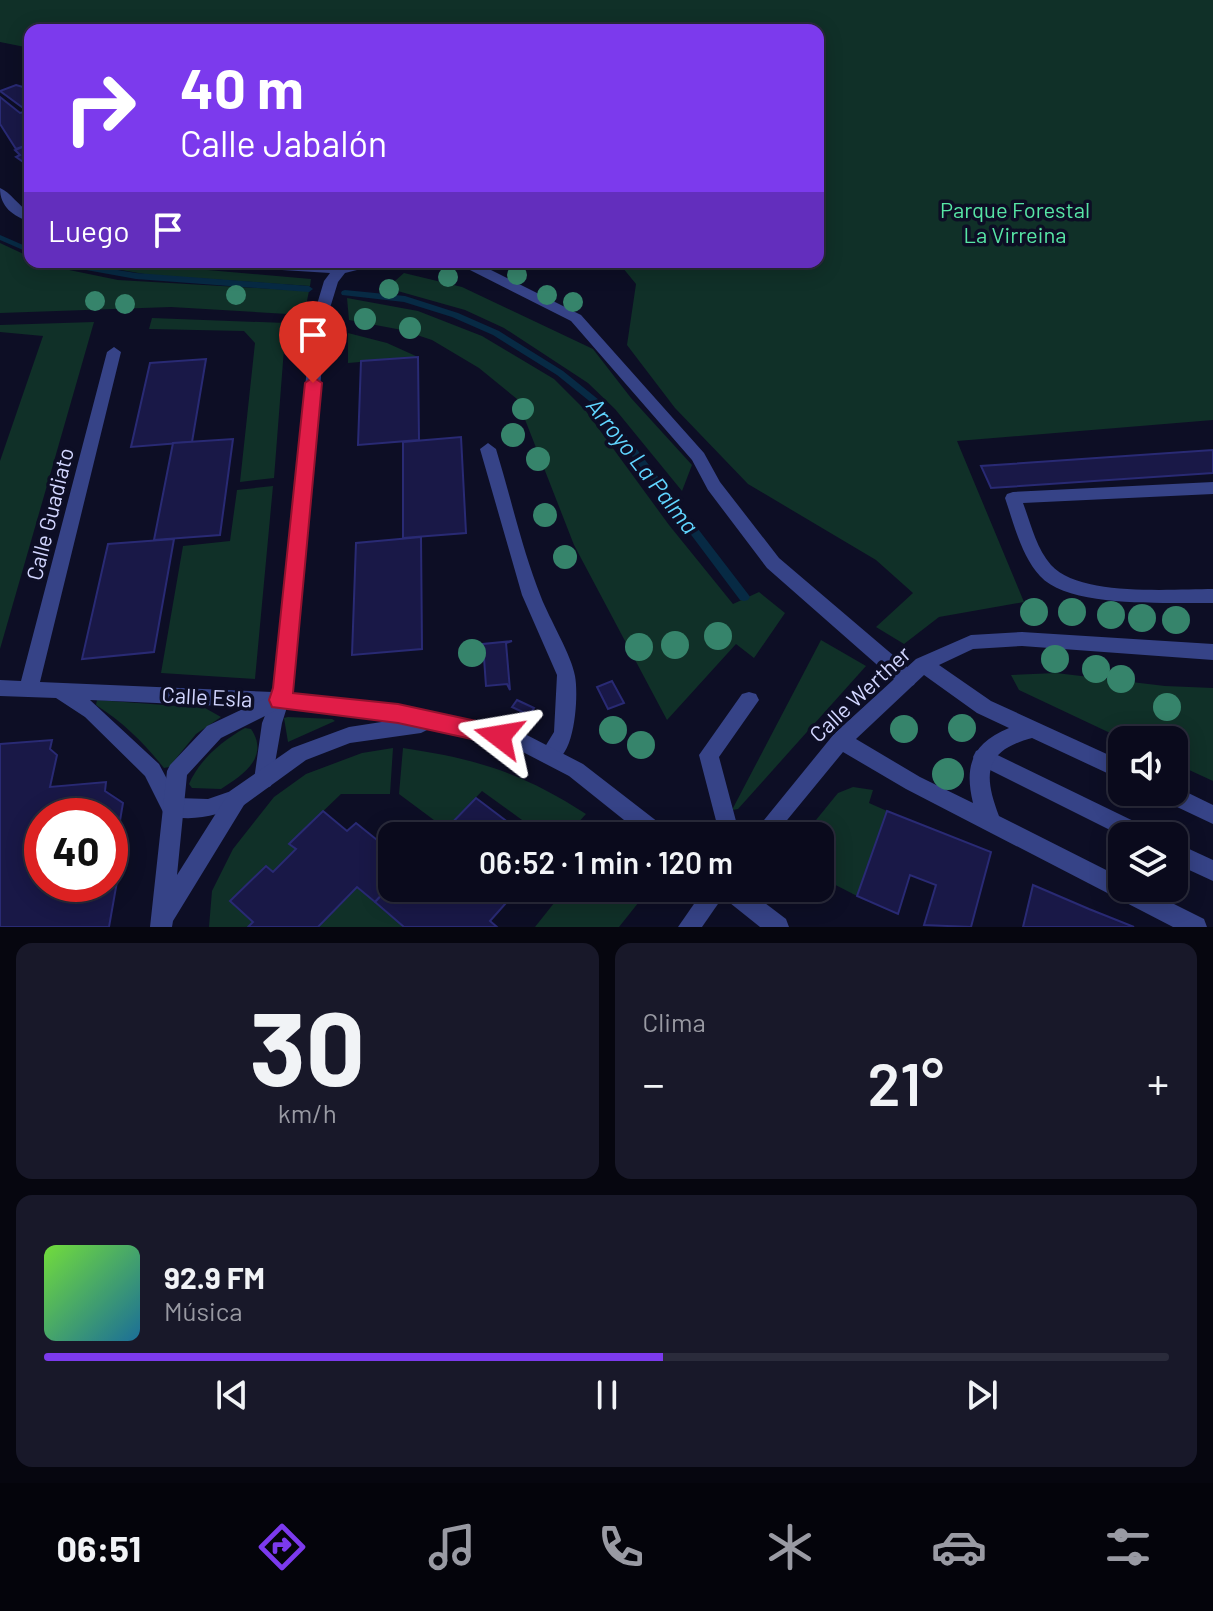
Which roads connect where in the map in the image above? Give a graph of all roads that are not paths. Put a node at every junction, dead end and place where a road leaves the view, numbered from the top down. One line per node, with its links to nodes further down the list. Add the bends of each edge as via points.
1 (0, 192): 2 (street)
2 (24, 214)
3 (342, 268): 15 (street, via 331,281 319,321)
4 (472, 268): 11 (street, via 576,318 698,457 773,563)
5 (114, 352): 12 (street, Calle Guadiato)
6 (488, 449): 20 (street, via 531,595 566,675 564,734)
7 (1213, 488): 8 (street, via 1013,498 1037,558 1055,580 1105,593)
8 (1213, 596)
9 (1213, 652): 10 (street, Calle Werther, via 1022,639 971,642)
10 (923, 664): 11 (street, Calle Werther); 18 (street, via 984,707)
11 (907, 679): 19 (street, Calle Werther)
12 (29, 687): 13 (street, Calle Esla); 14 (street, Calle Esla)
13 (0, 688)
14 (58, 691): 15 (street, Calle Esla); 26 (street, Calle Esla, via 92,711 152,770)
15 (279, 700): 17 (street, Calle Esla); 23 (street); 26 (street, via 214,732 177,771)
16 (749, 700): 30 (street, via 709,755)
17 (451, 724): 20 (street, Calle Esla, via 523,742); 23 (street, Calle Esla, via 349,735 299,754)
18 (1031, 730): 21 (street, via 1000,739); 22 (street)
19 (841, 740): 28 (street); 31 (street, Calle Werther)
20 (550, 755): 29 (street, Calle Esla)
21 (983, 757): 28 (street, via 977,779); 32 (street)
22 (1108, 765)
23 (264, 780): 24 (street, Calle Esla)
24 (237, 798): 26 (street, Calle Esla, via 208,808); 37 (street)
25 (1188, 803): 27 (street)
26 (171, 807): 37 (street)
27 (1213, 815)
28 (990, 820): 40 (street)
29 (642, 822)
30 (726, 822)
31 (773, 822)
32 (1115, 822)
33 (1188, 859): 34 (street)
34 (1213, 871)
35 (708, 902): 38 (street)
36 (746, 902): 39 (street)
37 (161, 923)
38 (689, 927)
39 (778, 927)
40 (1196, 927)

